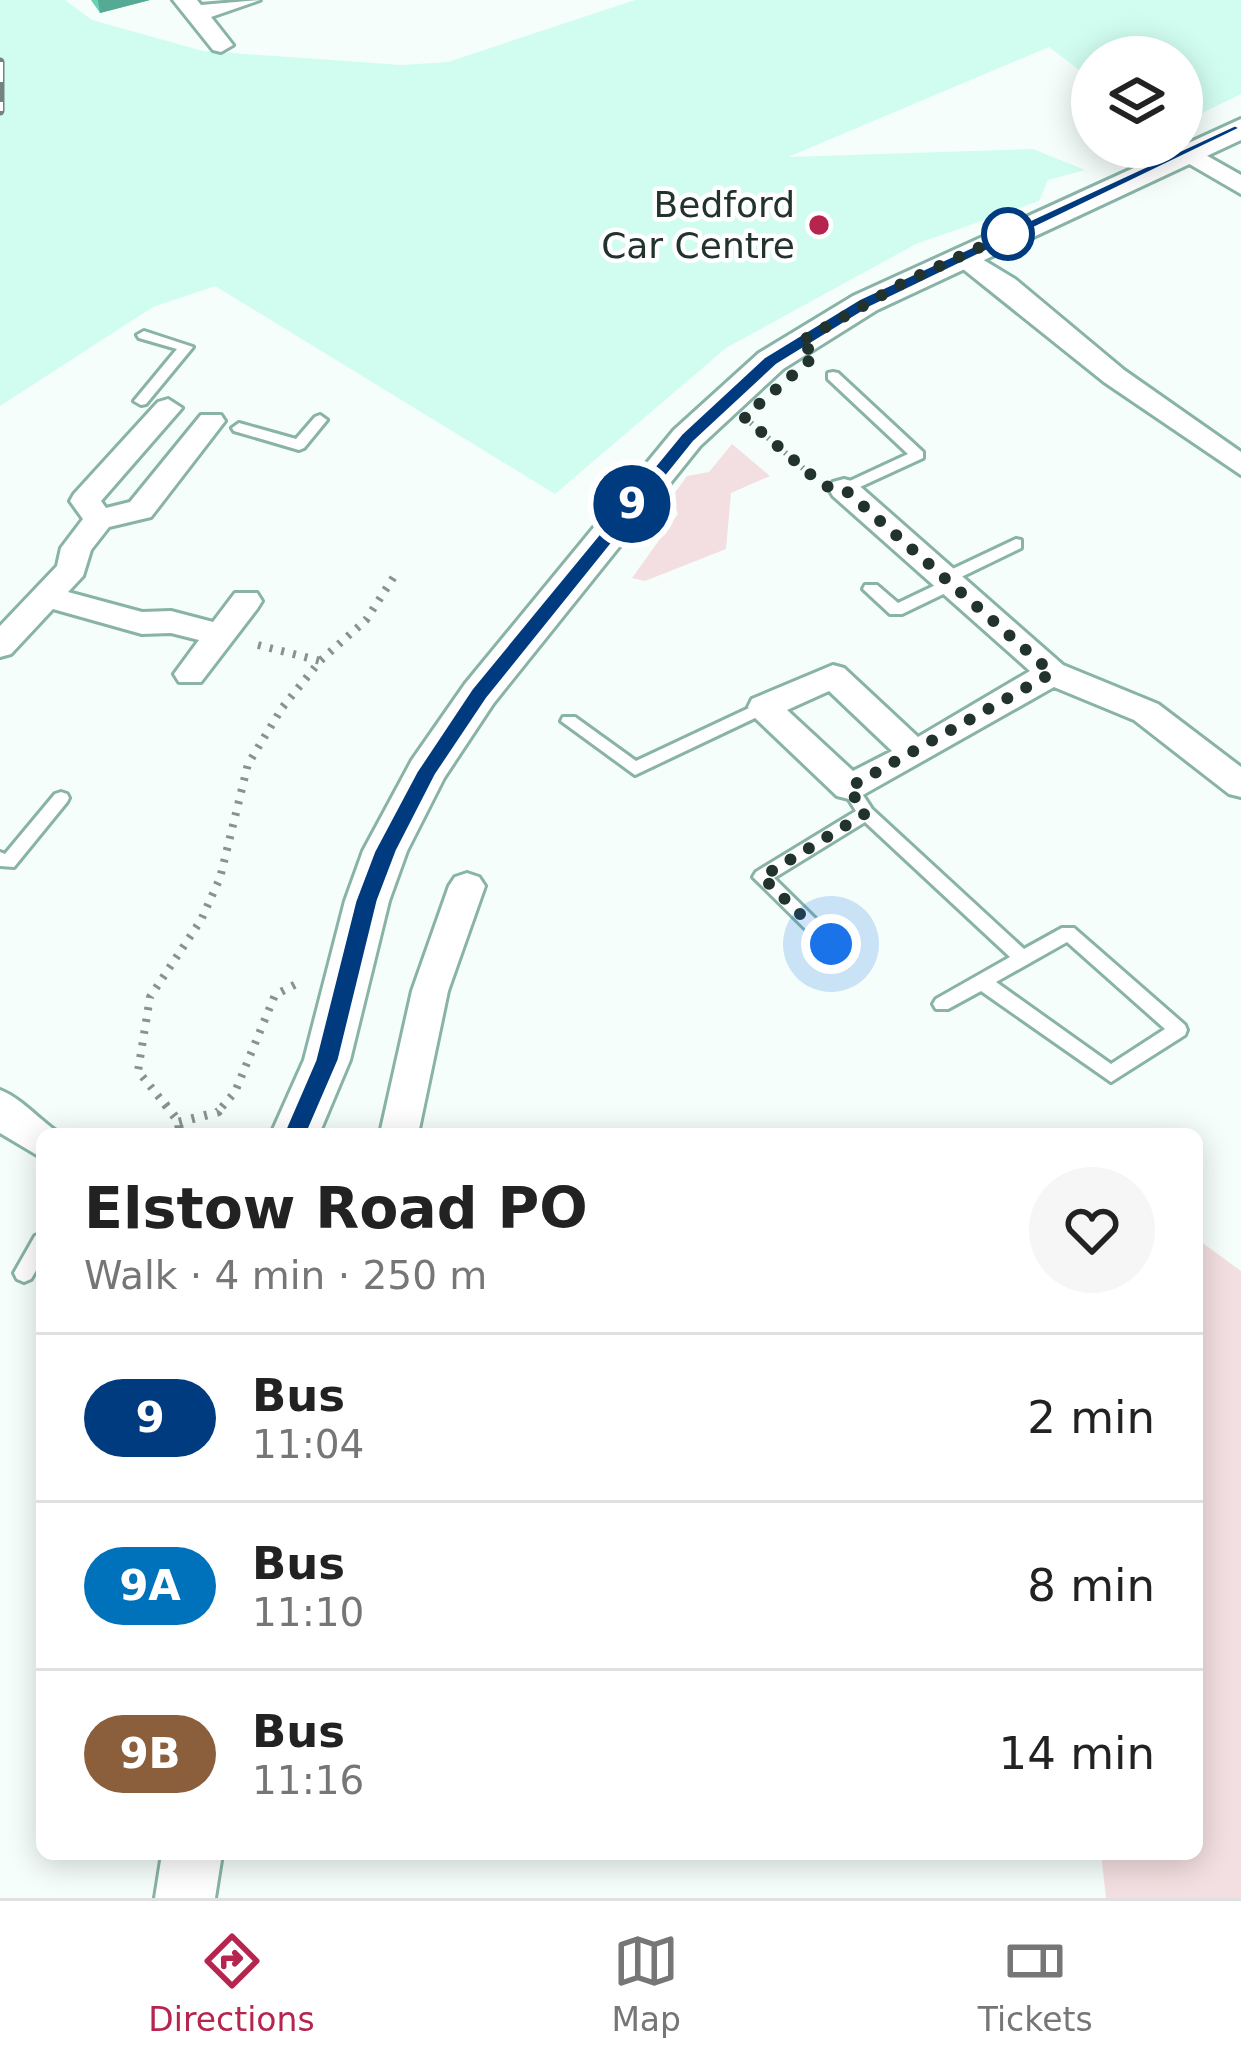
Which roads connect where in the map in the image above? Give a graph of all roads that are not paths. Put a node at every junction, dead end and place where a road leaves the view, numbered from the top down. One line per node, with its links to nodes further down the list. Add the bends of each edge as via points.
1 (248, 0): 2 (street)
2 (191, 7): 3 (street)
3 (221, 46)
4 (1241, 128): 5 (street)
5 (1203, 146)
6 (1203, 162): 8 (street)
7 (1155, 168): 9 (street)
8 (1241, 186)
9 (962, 256): 15 (street); 40 (street, via 826,326 744,382 654,476 479,694 379,868 327,1060)
10 (145, 335): 12 (lane, via 186,346)
11 (833, 376): 16 (lane, via 919,455)
12 (154, 405): 14 (street); 17 (street, via 85,501)
13 (320, 420): 14 (lane, via 299,445)
14 (225, 425): 17 (street, via 140,510)
15 (1241, 466)
16 (844, 489): 19 (street)
17 (99, 519): 21 (street)
18 (1016, 544): 19 (lane)
19 (950, 580): 20 (lane, via 896,610); 25 (street)
20 (871, 589)
21 (47, 597): 23 (street); 24 (street)
22 (246, 601): 24 (street)
23 (6, 630)
24 (220, 635): 26 (street)
25 (1052, 673): 29 (street); 30 (street, via 1146,712)
26 (190, 674)
27 (764, 707): 28 (lane, via 635,769); 29 (street, via 833,676); 32 (street)
28 (569, 721)
29 (915, 754): 32 (street)
30 (1241, 784)
31 (61, 798): 33 (lane, via 8,862)
32 (857, 800): 35 (lane, via 762,877); 36 (lane)
33 (0, 859)
34 (467, 886): 41 (street, via 430,991)
35 (831, 944)
36 (1023, 958): 37 (lane); 37 (lane, via 1068,933 1178,1030 1111,1074)
37 (982, 982): 38 (lane)
38 (942, 1004)
39 (0, 1106): 42 (street)
40 (298, 1128)
41 (400, 1128)
42 (36, 1137)
43 (36, 1251): 44 (lane)
44 (23, 1273)
45 (190, 1860): 46 (street)
46 (185, 1898)

